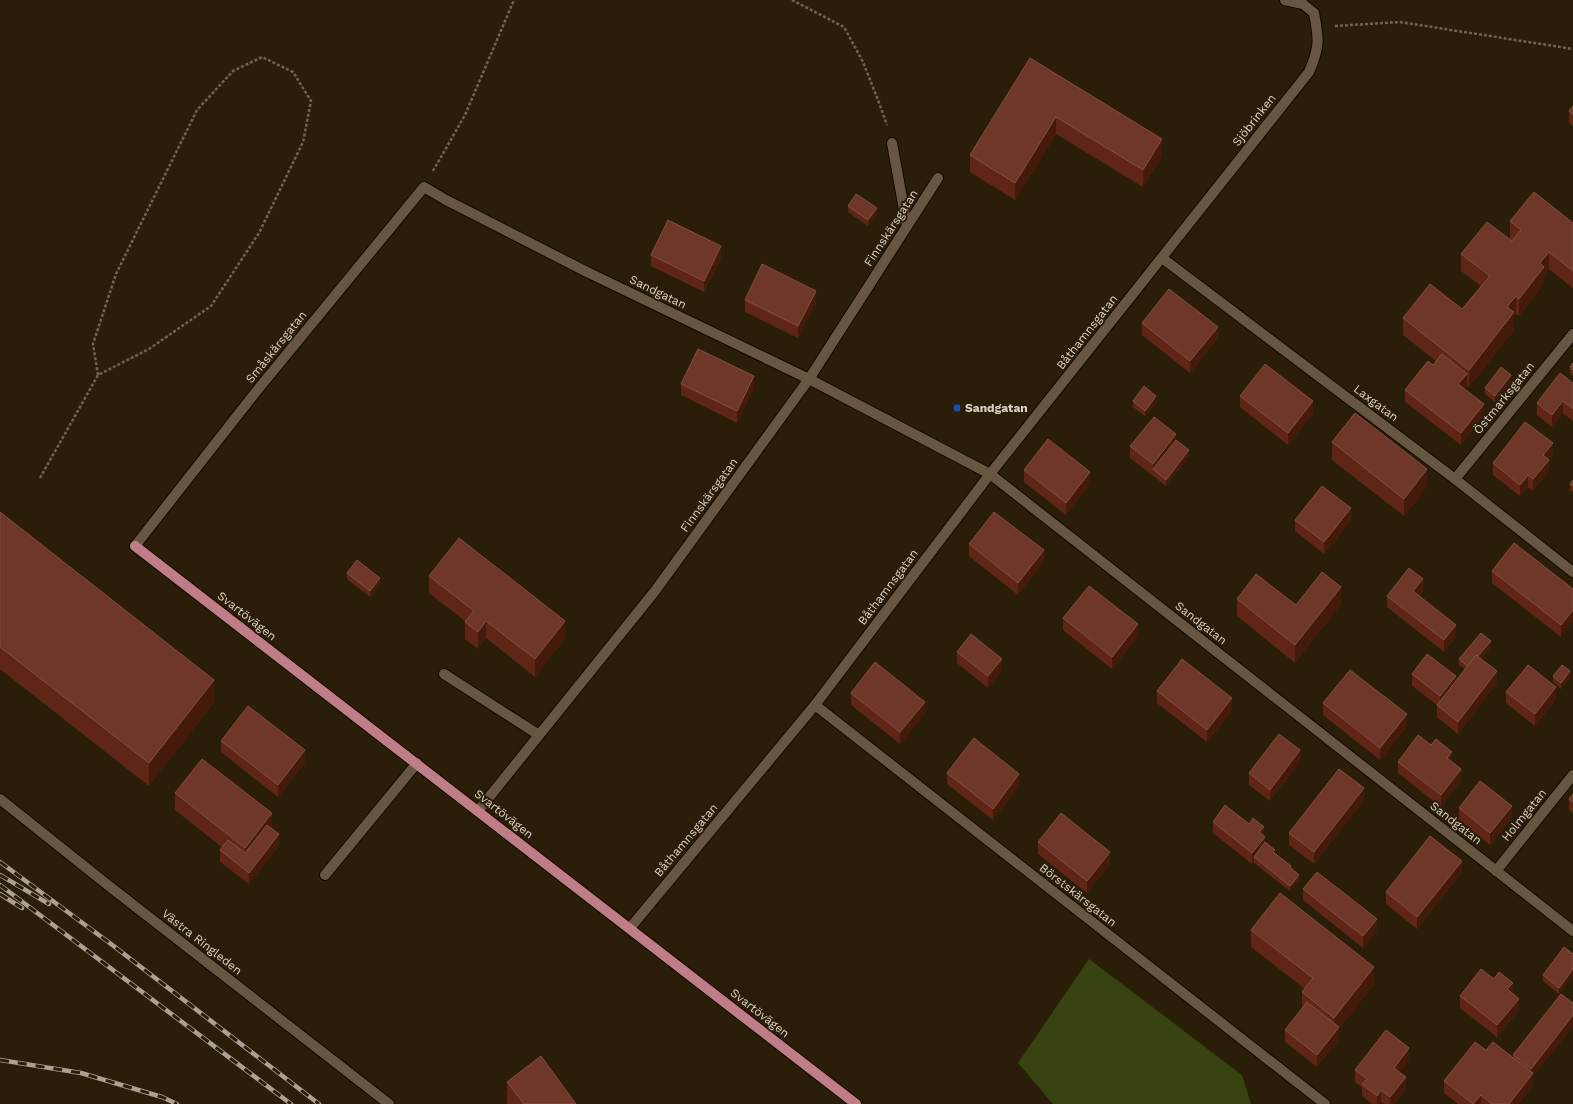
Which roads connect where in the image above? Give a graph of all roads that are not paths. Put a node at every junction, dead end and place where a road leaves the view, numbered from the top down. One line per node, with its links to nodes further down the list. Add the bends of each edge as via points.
1 (1285, 0): 6 (street, Sjöbrinken, via 1303,4 1314,13 1318,33 1317,53 1309,72)
2 (892, 143): 5 (street)
3 (938, 178): 5 (street, Finnskärsgatan)
4 (446, 200): 8 (street, Sandgatan, via 585,272); 11 (street, Småskärsgatan, via 424,187 255,393)
5 (907, 226): 8 (street, Finnskärsgatan)
6 (1162, 258): 9 (street, Båthamnsgatan); 10 (street, Laxgatan)
7 (1573, 334): 10 (street, Östmarksgatan)
8 (809, 379): 9 (street, Sandgatan); 15 (street, Finnskärsgatan, via 655,591)
9 (990, 474): 14 (street, Båthamnsgatan); 20 (street, Sandgatan)
10 (1455, 479): 12 (street, Laxgatan)
11 (135, 546): 16 (main road, Svartövägen)
12 (1573, 572)
13 (444, 674): 15 (street)
14 (815, 705): 22 (street, Båthamnsgatan); 26 (street, Börstskärsgatan)
15 (539, 735): 19 (street, Finnskärsgatan)
16 (417, 763): 19 (main road, Svartövägen); 21 (street)
17 (1573, 775): 20 (street, Holmgatan)
18 (0, 799): 24 (street, Västra Ringleden)
19 (478, 811): 22 (main road, Svartövägen)
20 (1496, 870): 23 (street, Sandgatan)
21 (325, 875)
22 (630, 928): 25 (main road, Svartövägen)
23 (1573, 931)
24 (389, 1104)
25 (856, 1104)
26 (1325, 1104)

